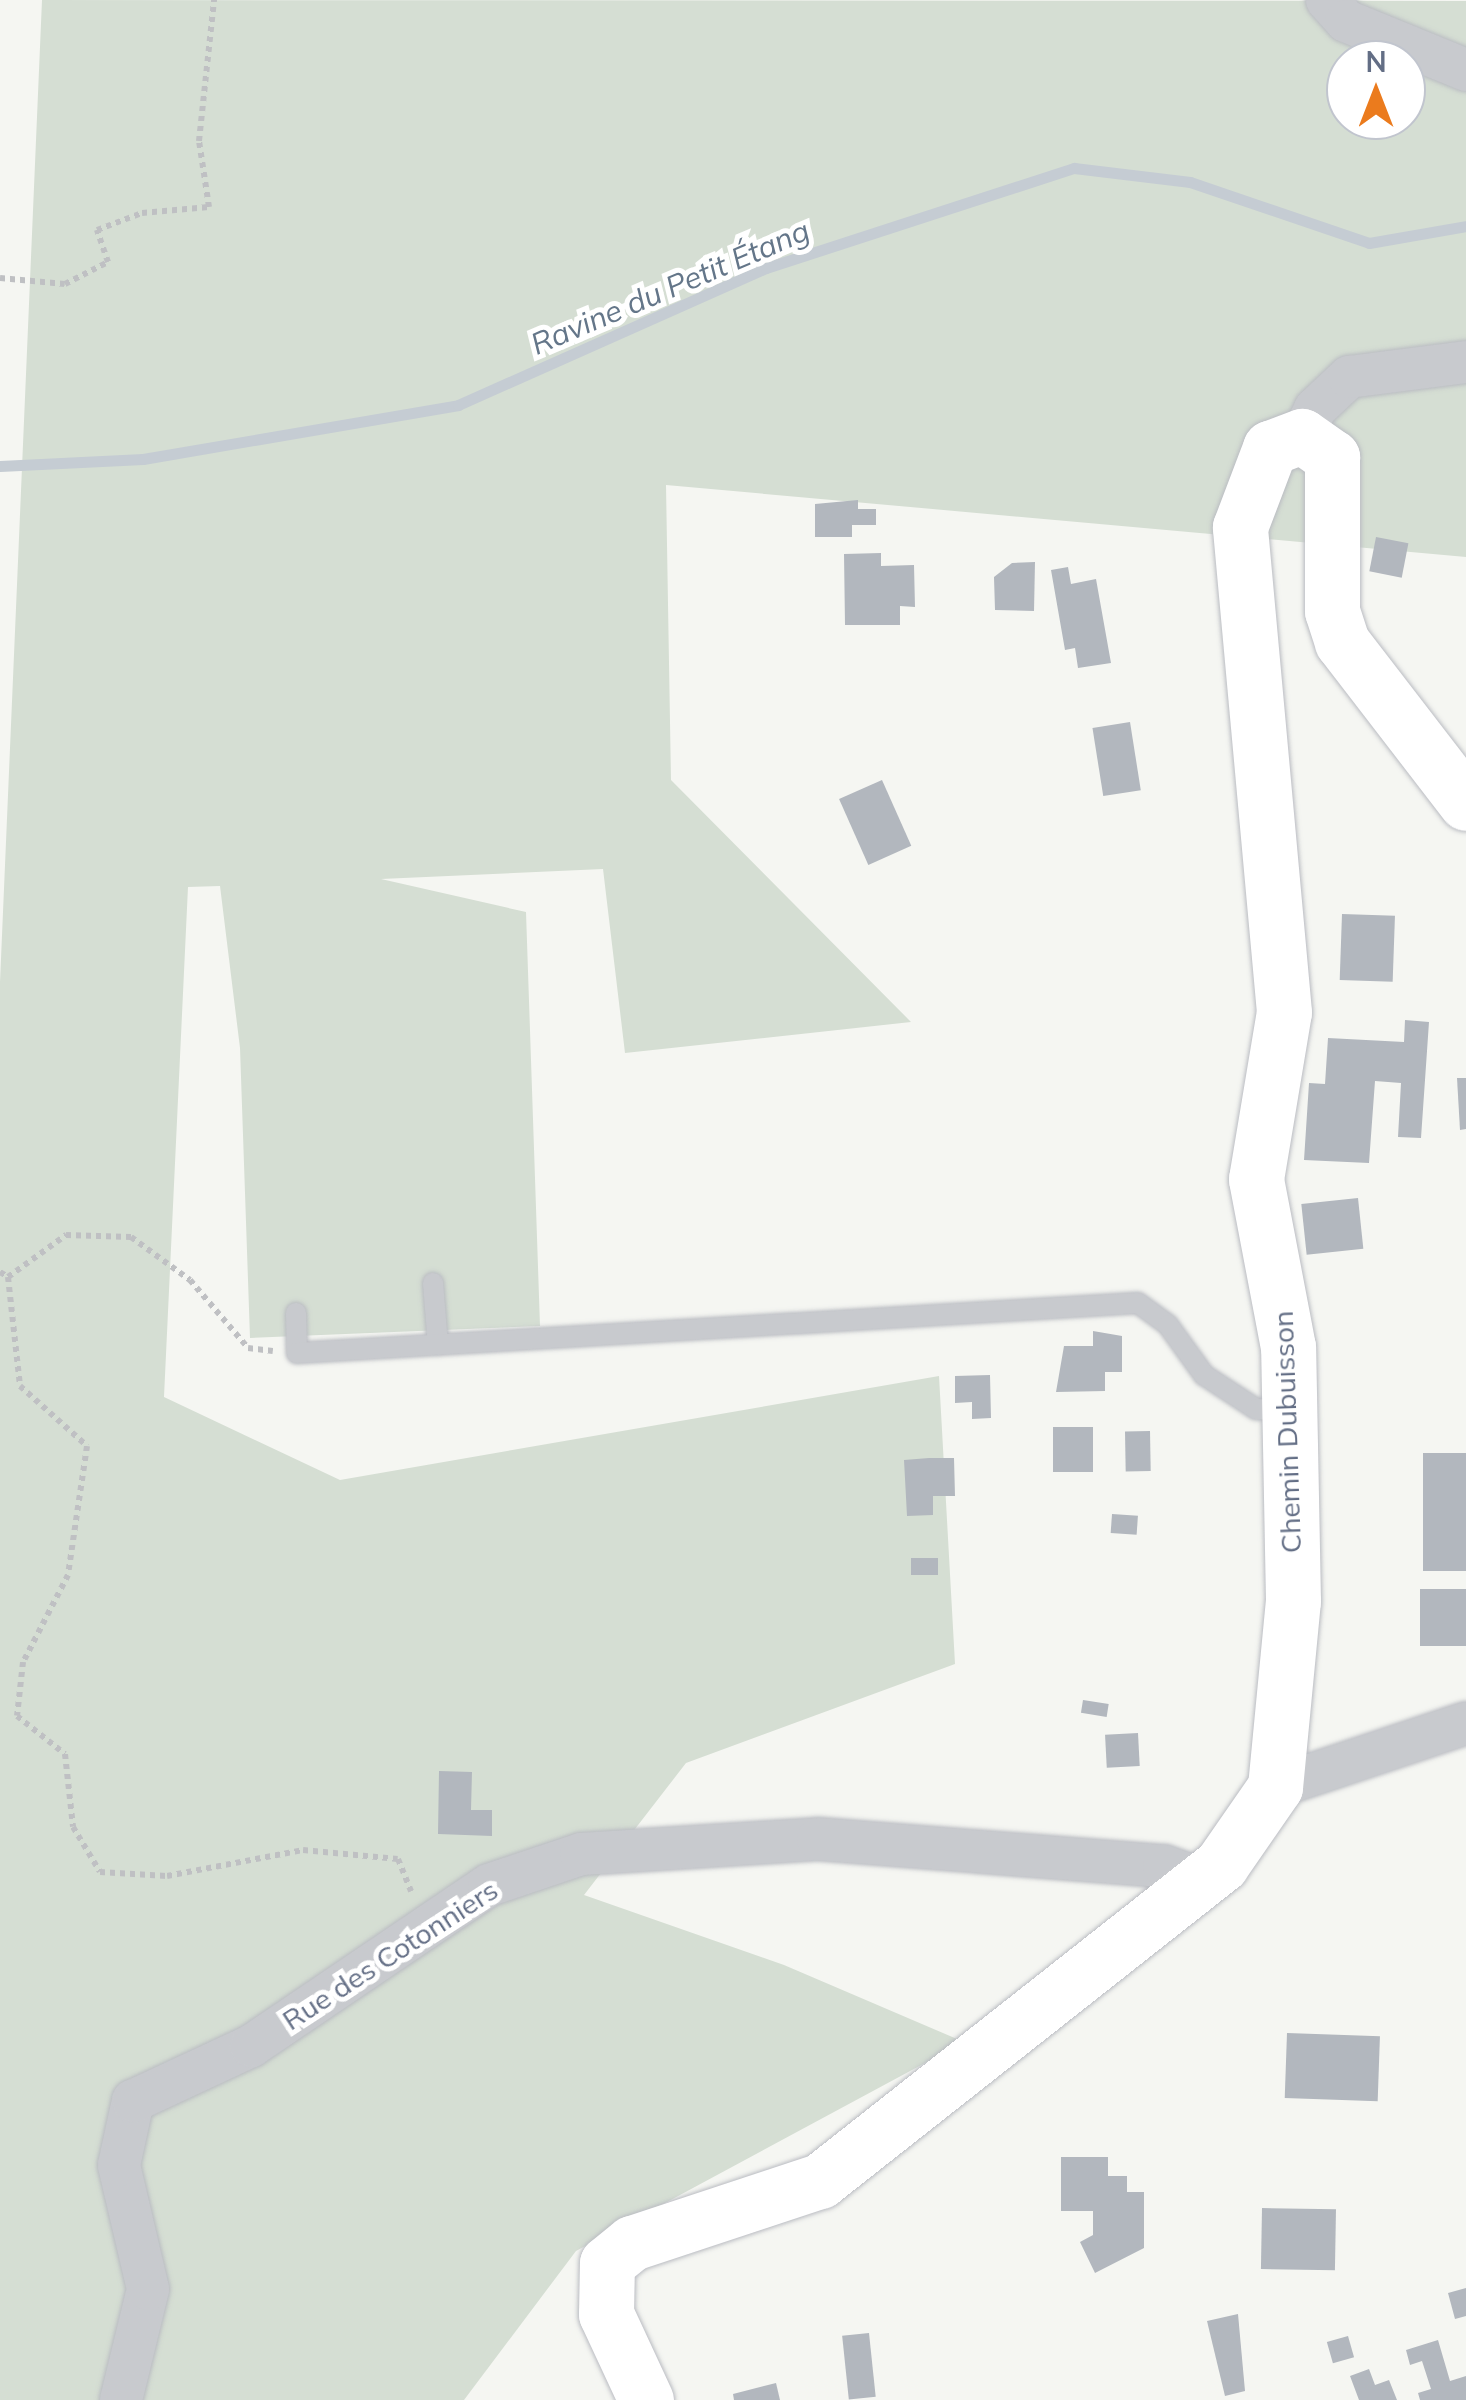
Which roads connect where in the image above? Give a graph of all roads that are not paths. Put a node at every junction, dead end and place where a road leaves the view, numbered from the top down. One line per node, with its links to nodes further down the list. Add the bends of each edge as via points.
1 (1328, 0): 2 (street, via 1346,22)
2 (1466, 70)
3 (1466, 362): 4 (street, via 1349,377 1315,409)
4 (1302, 436): 5 (main road, via 1332,457 1332,611 1342,642); 9 (main road, Chemin Dubuisson, via 1270,448 1240,527 1284,1012 1256,1179 1279,1277)
5 (1466, 803)
6 (433, 1284): 8 (lane)
7 (296, 1313): 8 (lane, via 297,1354)
8 (438, 1345): 9 (lane, via 1138,1302 1168,1325 1204,1375 1256,1409)
9 (1290, 1410): 11 (main road, Chemin Dubuisson, via 1293,1600)
10 (1466, 1723): 11 (street)
11 (1275, 1787): 12 (main road)
12 (1203, 1880): 13 (street, Rue des Cotonniers, via 1164,1866 798,1840 580,1854 490,1885 251,2046 133,2101 119,2165 148,2289); 14 (main road, via 820,2181 632,2243 608,2264 606,2314)
13 (121, 2400)
14 (646, 2400)

